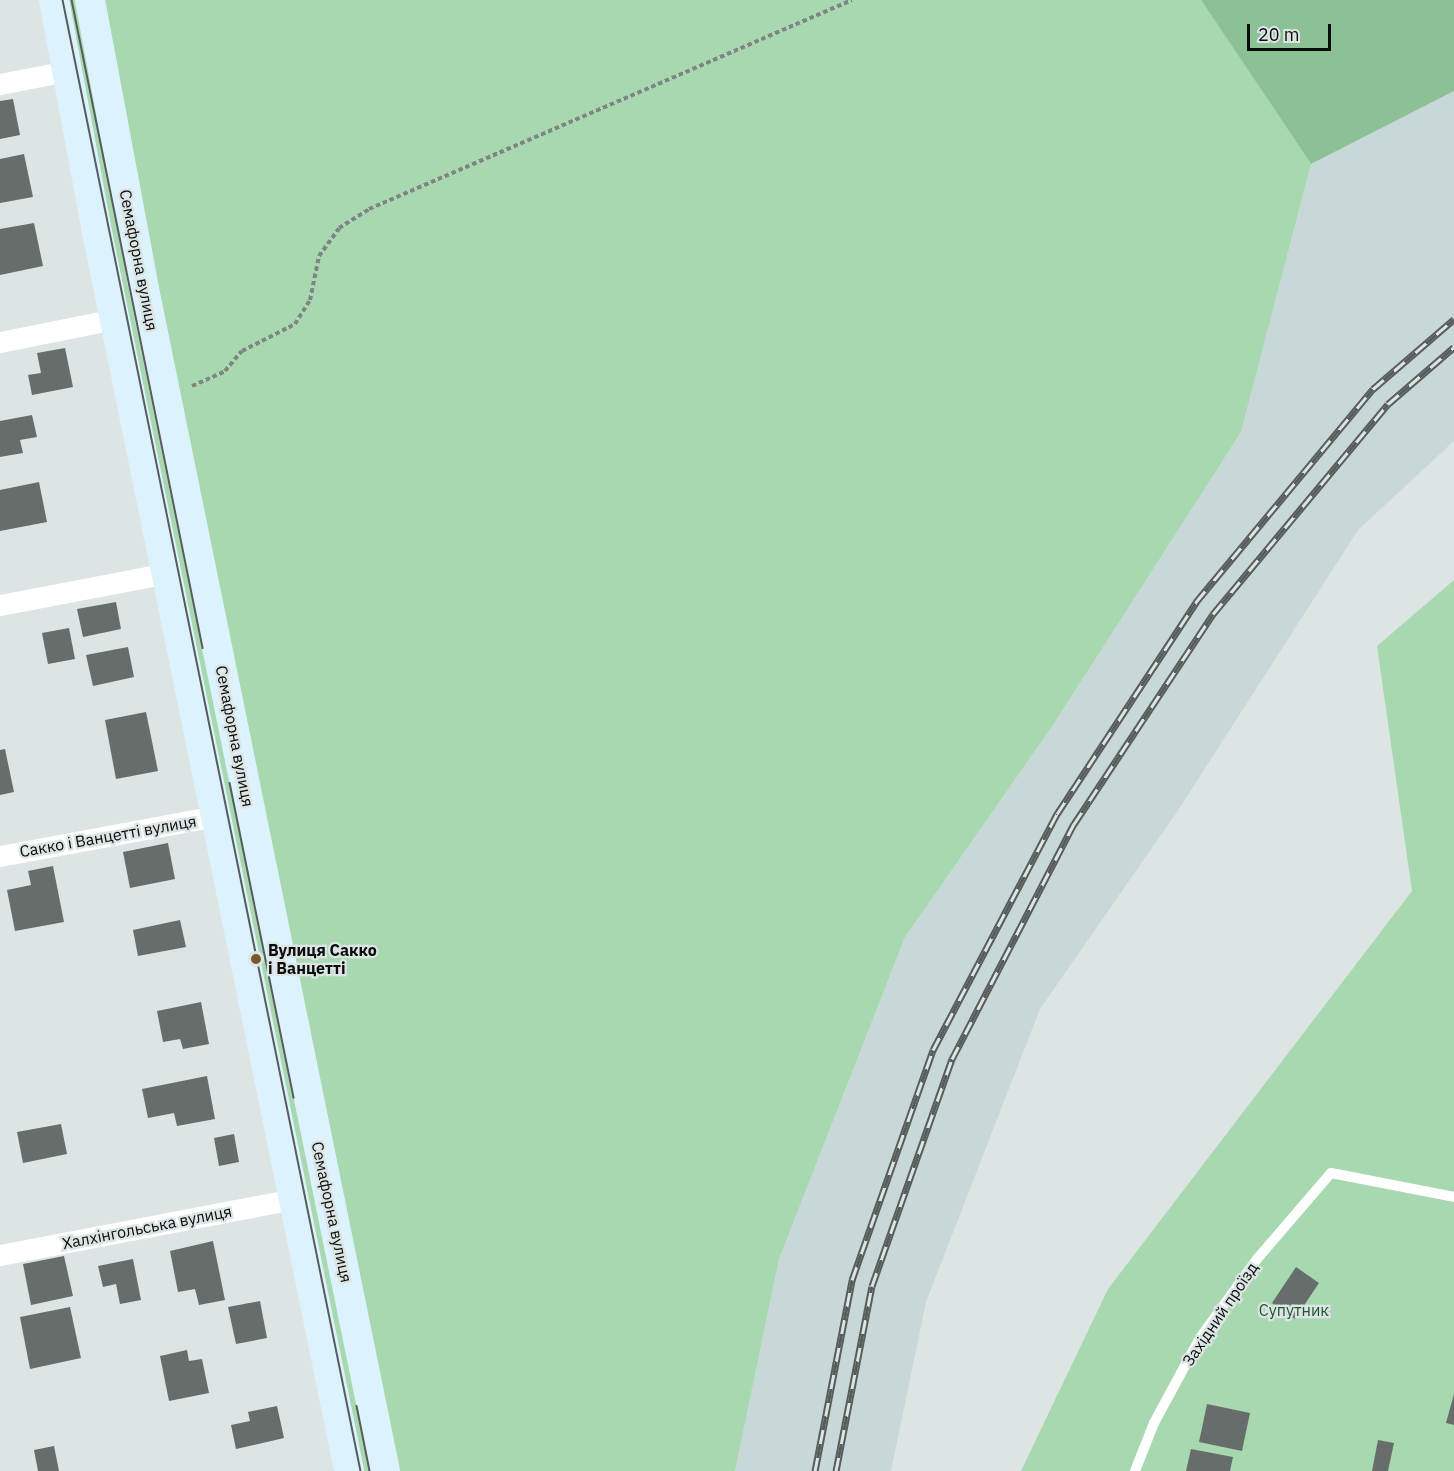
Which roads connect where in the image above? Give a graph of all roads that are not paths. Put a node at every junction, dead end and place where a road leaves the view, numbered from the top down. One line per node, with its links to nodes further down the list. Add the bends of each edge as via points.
1 (54, 0): 3 (main road)
2 (90, 0): 5 (main road, Семафорна вулиця)
3 (68, 71): 4 (street); 6 (main road)
4 (0, 84)
5 (149, 311): 6 (main road); 16 (main road, Семафорна вулиця)
6 (115, 318): 7 (street); 8 (main road)
7 (0, 342)
8 (167, 573): 9 (street); 10 (main road)
9 (0, 605)
10 (215, 816): 11 (street, Сакко і Ванцетті вулиця); 13 (main road)
11 (0, 856)
12 (1454, 1197): 17 (lane, Західний проїзд, via 1331,1173 1257,1258 1200,1338 1154,1423)
13 (294, 1199): 14 (street, Халхінгольська вулиця); 15 (main road)
14 (0, 1255)
15 (349, 1471)
16 (385, 1471)
17 (1135, 1471)

